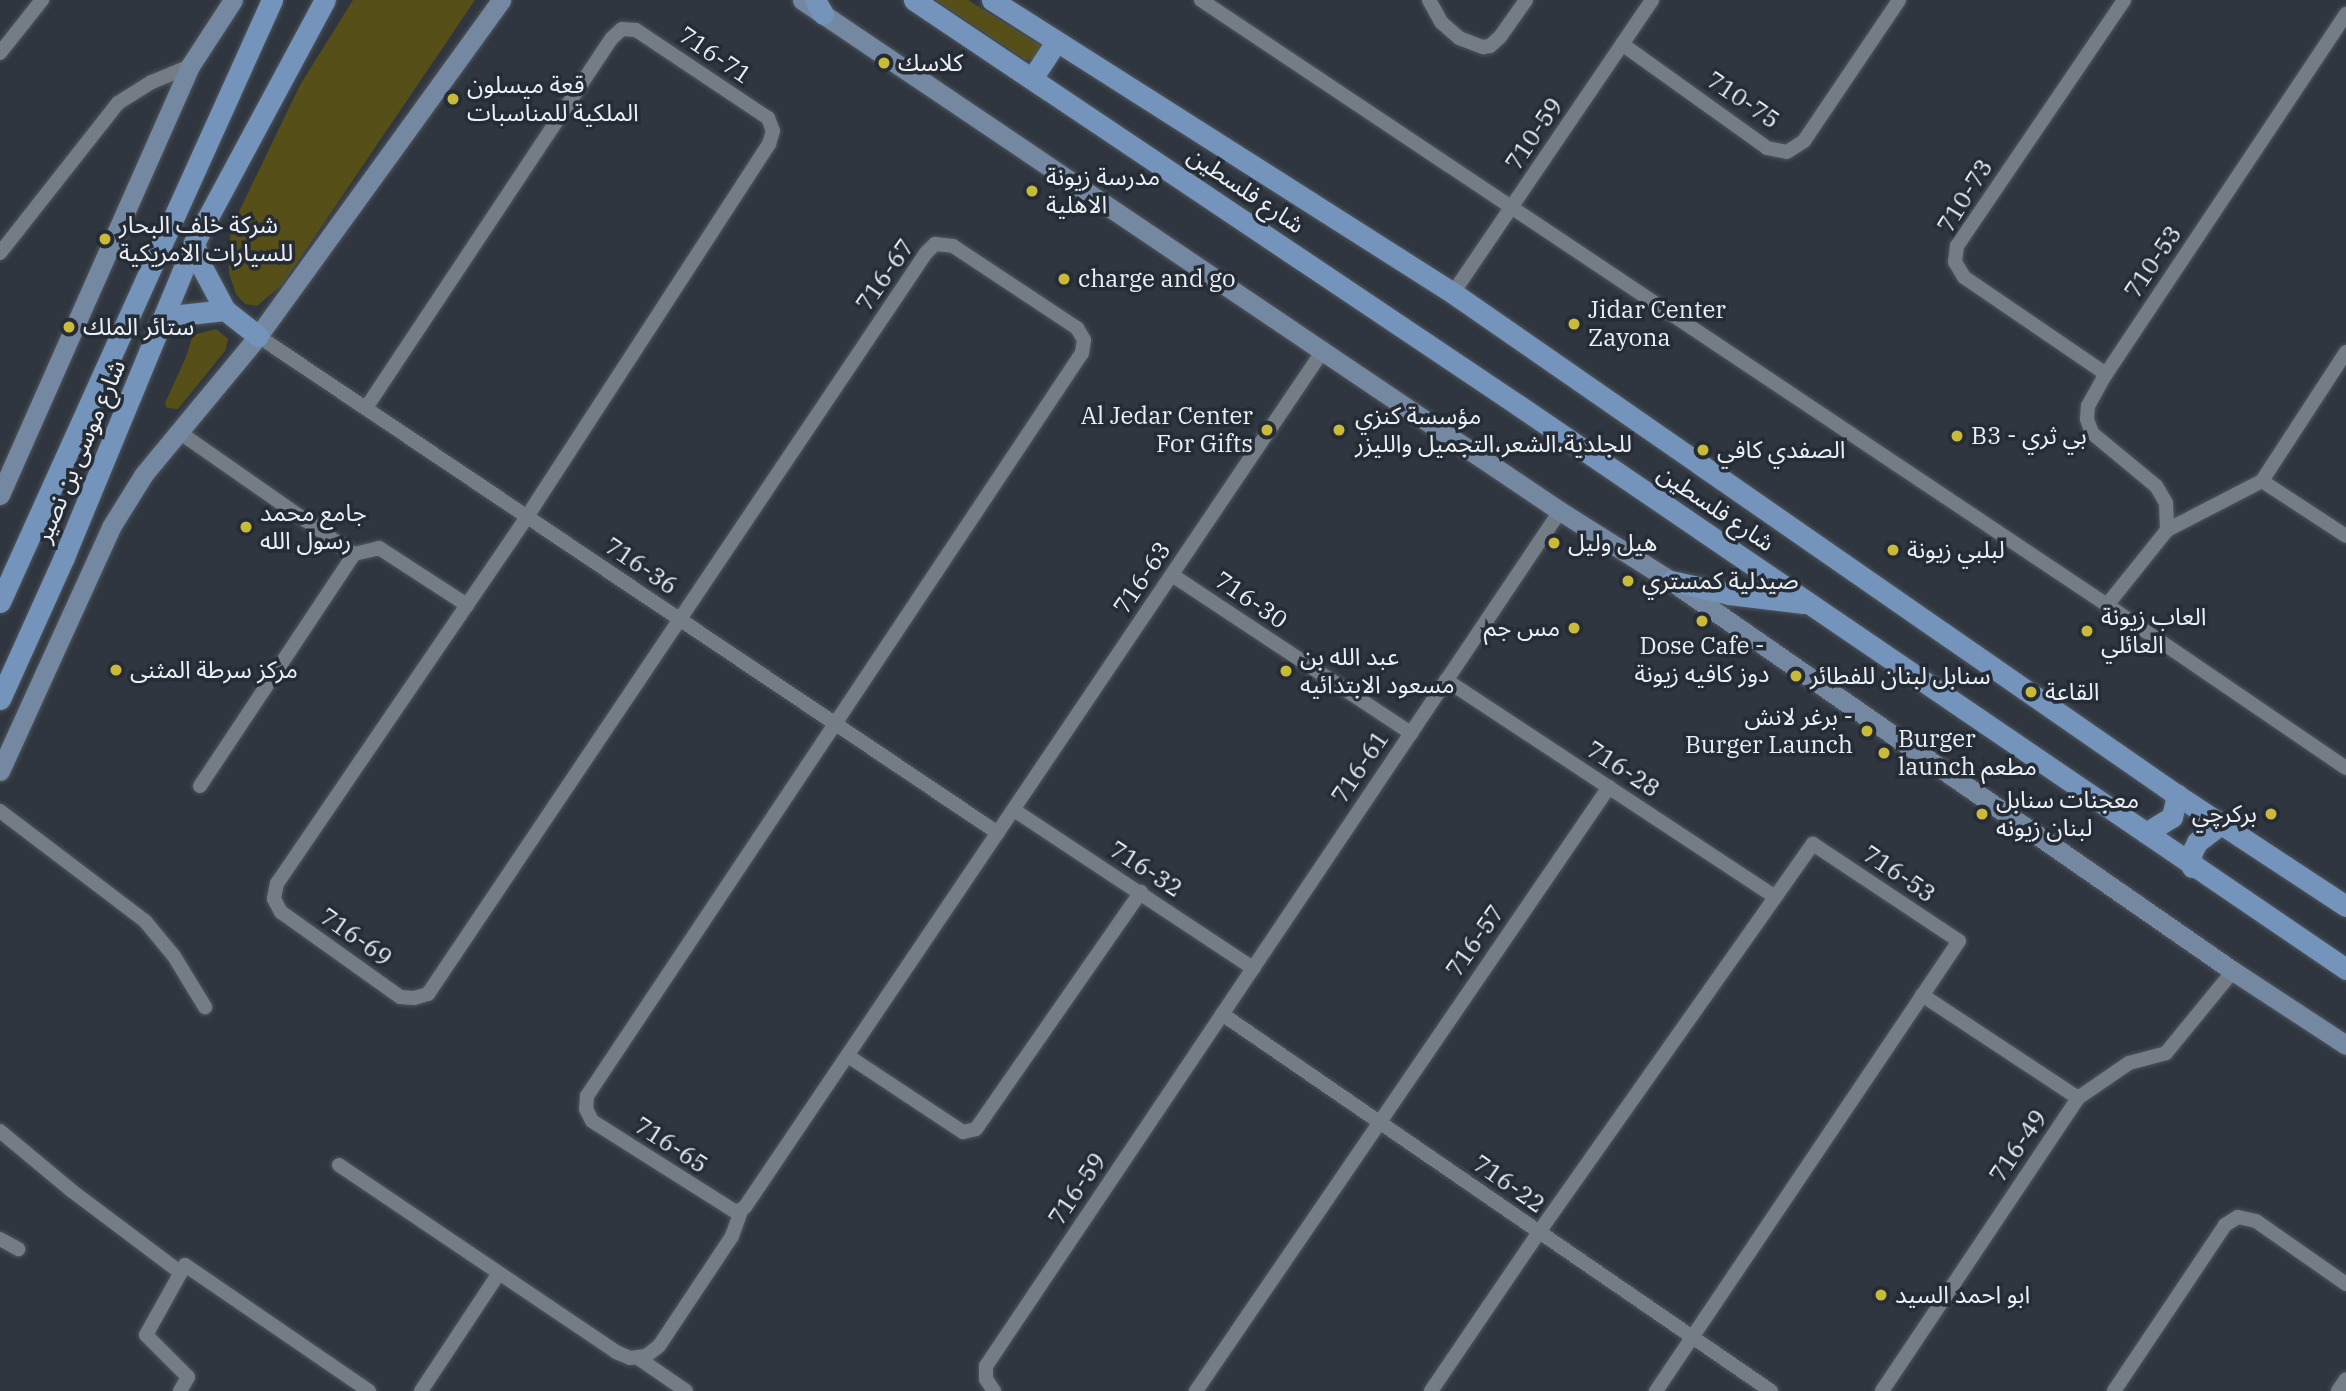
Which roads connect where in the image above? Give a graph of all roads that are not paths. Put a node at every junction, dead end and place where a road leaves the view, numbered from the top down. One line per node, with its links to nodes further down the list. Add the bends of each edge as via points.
1 (42, 0): 20 (street)
2 (272, 0): 46 (main road, شارع موسى بن نصير)
3 (322, 0): 21 (main road, شارع موسى بن نصير)
4 (335, 0): 21 (main road)
5 (501, 0): 30 (street)
6 (803, 0): 16 (street)
7 (915, 0): 23 (main road, شارع فلسطين)
8 (992, 0): 18 (main road, شارع فلسطين)
9 (1201, 0): 24 (street)
10 (1429, 0): 11 (street, via 1451,31 1473,46 1483,47 1500,37)
11 (1526, 0)
12 (1652, 0): 19 (street, 710-59)
13 (1899, 0): 19 (street, 710-75, via 1804,141 1787,152 1767,148)
14 (2124, 0): 33 (street, 710-73, via 1957,246 1955,262 1964,277)
15 (225, 2): 22 (street)
16 (819, 7): 31 (street)
17 (2346, 14): 33 (street, 710-53)
18 (1056, 42): 23 (main road); 27 (main road, شارع فلسطين)
19 (1622, 44): 24 (street, 710-59)
20 (0, 53)
21 (293, 60): 25 (main road, شارع موسى بن نصير)
22 (190, 66): 26 (street, via 118,103); 36 (street)
23 (1033, 77): 47 (main road, شارع فلسطين)
24 (1511, 209): 27 (street, 710-59); 49 (street)
25 (194, 243): 28 (main road); 29 (main road, شارع موسى بن نصير)
26 (0, 253)
27 (1453, 293): 59 (main road, شارع فلسطين)
28 (225, 310): 29 (main road, via 180,315); 30 (main road)
29 (161, 324): 52 (main road, شارع موسى بن نصير)
30 (258, 336): 34 (street, 716-36); 35 (street)
31 (1324, 349): 39 (street); 44 (street, 716-63)
32 (2346, 352): 37 (street)
33 (2106, 374): 41 (street, 710-53, via 2088,406 2092,433 2156,486 2166,503)
34 (366, 408): 40 (street, 716-36); 40 (street, 716-71, via 622,29 636,30 757,110 768,118 773,131 769,144)
35 (179, 432): 43 (street); 56 (street, via 144,474 111,527)
36 (5, 480): 38 (street)
37 (2262, 481): 41 (street); 42 (street)
38 (0, 495)
39 (1560, 511): 45 (street); 51 (street, 716-61)
40 (527, 517): 48 (street, 716-69); 50 (street, 716-36)
41 (2167, 530): 49 (street)
42 (2346, 536)
43 (354, 554): 48 (street, via 379,548); 57 (street)
44 (1172, 575): 54 (street, 716-30); 60 (street, 716-63)
45 (1671, 582): 47 (main road); 71 (street)
46 (0, 602)
47 (1808, 603): 64 (main road, شارع فلسطين)
48 (467, 605): 50 (street, 716-69, via 277,883 274,899 281,912 400,997 428,994)
49 (2107, 605): 55 (street)
50 (680, 619): 53 (street, 716-36); 53 (street, 716-67, via 935,244 953,246 1077,328 1084,340 1082,353)
51 (1446, 680): 54 (street, 716-61); 58 (street, 716-28)
52 (0, 699)
53 (834, 723): 63 (street, 716-36); 81 (street, 716-65, via 587,1096 586,1110 592,1121 731,1212)
54 (1410, 733): 69 (street, 716-61)
55 (2346, 768)
56 (0, 771)
57 (200, 786)
58 (1609, 787): 67 (street, 716-28); 78 (street, 716-57)
59 (2177, 795): 62 (main road, شارع فلسطين); 64 (main road, via 2172,817)
60 (1014, 810): 63 (street, 716-63); 66 (street, 716-32)
61 (0, 811): 73 (street, via 145,921 174,956)
62 (2221, 824): 65 (main road, via 2197,842); 68 (main road, شارع فلسطين)
63 (998, 833): 76 (street)
64 (2146, 833): 65 (main road, شارع فلسطين)
65 (2192, 866): 70 (main road, شارع فلسطين)
66 (1141, 892): 69 (street, 716-32); 76 (street, via 976,1129 963,1132)
67 (1774, 896): 72 (street, 716-53, via 1813,844 1823,850 1959,942); 82 (street, 716-53)
68 (2346, 906)
69 (1253, 968): 74 (street, 716-61)
70 (2346, 969)
71 (2233, 971): 75 (street); 77 (street, 716-49, via 2166,1053 2129,1063)
72 (1923, 995): 77 (street); 88 (street, 716-53)
73 (205, 1007)
74 (1222, 1014): 78 (street, 716-22); 95 (street, 716-59, via 986,1366 986,1379)
75 (2346, 1045)
76 (848, 1056): 81 (street)
77 (2078, 1098): 100 (street, 716-49)
78 (1378, 1122): 82 (street, 716-22); 96 (street)
79 (0, 1131): 85 (street)
80 (339, 1165): 86 (street)
81 (741, 1211): 89 (street, via 732,1236 659,1346)
82 (1539, 1232): 88 (street, 716-22); 97 (street, 716-53)
83 (0, 1239): 84 (street)
84 (18, 1249)
85 (180, 1272): 91 (street, via 146,1335 188,1377); 92 (street, via 185,1265)
86 (499, 1273): 89 (street, via 616,1352); 93 (street)
87 (2346, 1283): 101 (street, via 2256,1220 2238,1217 2225,1225)
88 (1692, 1337): 98 (street, 716-53); 99 (street, 716-22)
89 (638, 1358): 94 (street)
90 (2346, 1378): 102 (street)
91 (180, 1391)
92 (369, 1391)
93 (421, 1391)
94 (686, 1391)
95 (994, 1391)
96 (1196, 1391)
97 (1432, 1391)
98 (1656, 1391)
99 (1771, 1391)
100 (1882, 1391)
101 (2114, 1391)
102 (2338, 1391)

